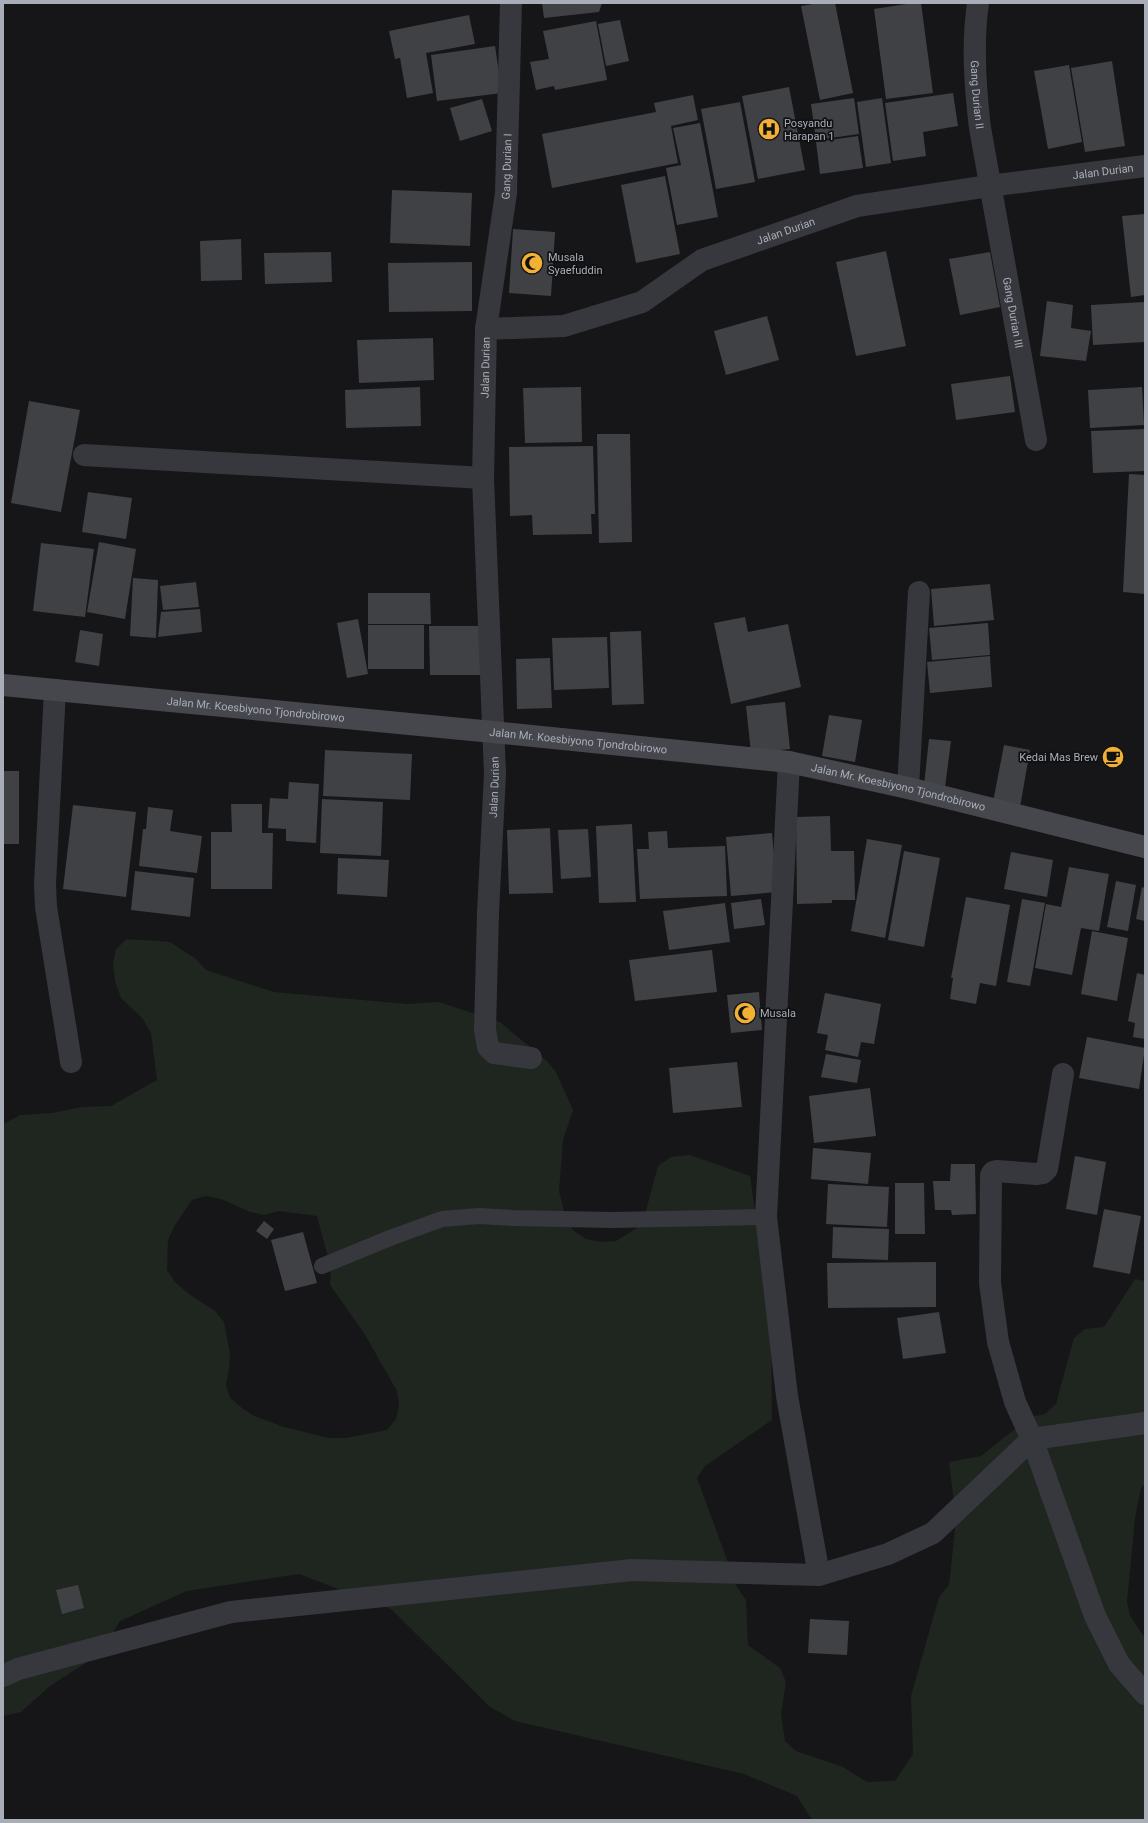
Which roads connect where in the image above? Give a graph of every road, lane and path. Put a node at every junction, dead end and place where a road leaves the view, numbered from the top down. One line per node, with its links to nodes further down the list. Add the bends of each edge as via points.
1 (511, 3): 5 (street, Gang Durian I, via 506,193)
2 (978, 3): 4 (street, Gang Durian II, via 975,88)
3 (1145, 166): 4 (street, Jalan Durian)
4 (989, 186): 5 (street, Jalan Durian, via 857,206 702,260 642,302 564,326); 6 (street, Gang Durian III)
5 (486, 329): 8 (street, Jalan Durian)
6 (1036, 440)
7 (84, 455): 8 (street)
8 (484, 478): 12 (street, Jalan Durian)
9 (919, 592): 14 (street)
10 (3, 685): 11 (main road, Jalan Mr. Koesbiyono Tjondrobirowo)
11 (55, 690): 12 (main road, Jalan Mr. Koesbiyono Tjondrobirowo); 17 (street, via 45,884 46,907)
12 (493, 732): 13 (main road, Jalan Mr. Koesbiyono Tjondrobirowo); 16 (street, Jalan Durian, via 495,774 488,913 486,1041 494,1053)
13 (789, 762): 14 (main road, Jalan Mr. Koesbiyono Tjondrobirowo); 19 (street)
14 (908, 788): 15 (main road, Jalan Mr. Koesbiyono Tjondrobirowo)
15 (1145, 847)
16 (531, 1058)
17 (71, 1062)
18 (1064, 1074): 22 (street, via 1047,1169 1044,1173 1036,1174 997,1171 991,1175 990,1282 998,1342 1015,1402)
19 (766, 1217): 20 (lane, via 612,1220 479,1216 442,1219); 23 (street, via 787,1396)
20 (322, 1266)
21 (1145, 1423): 22 (street)
22 (1032, 1439): 23 (street, via 933,1533 888,1554); 25 (street, via 1095,1616 1119,1664)
23 (819, 1575): 24 (street, via 632,1570 230,1612 18,1669)
24 (3, 1676)
25 (1145, 1694)

